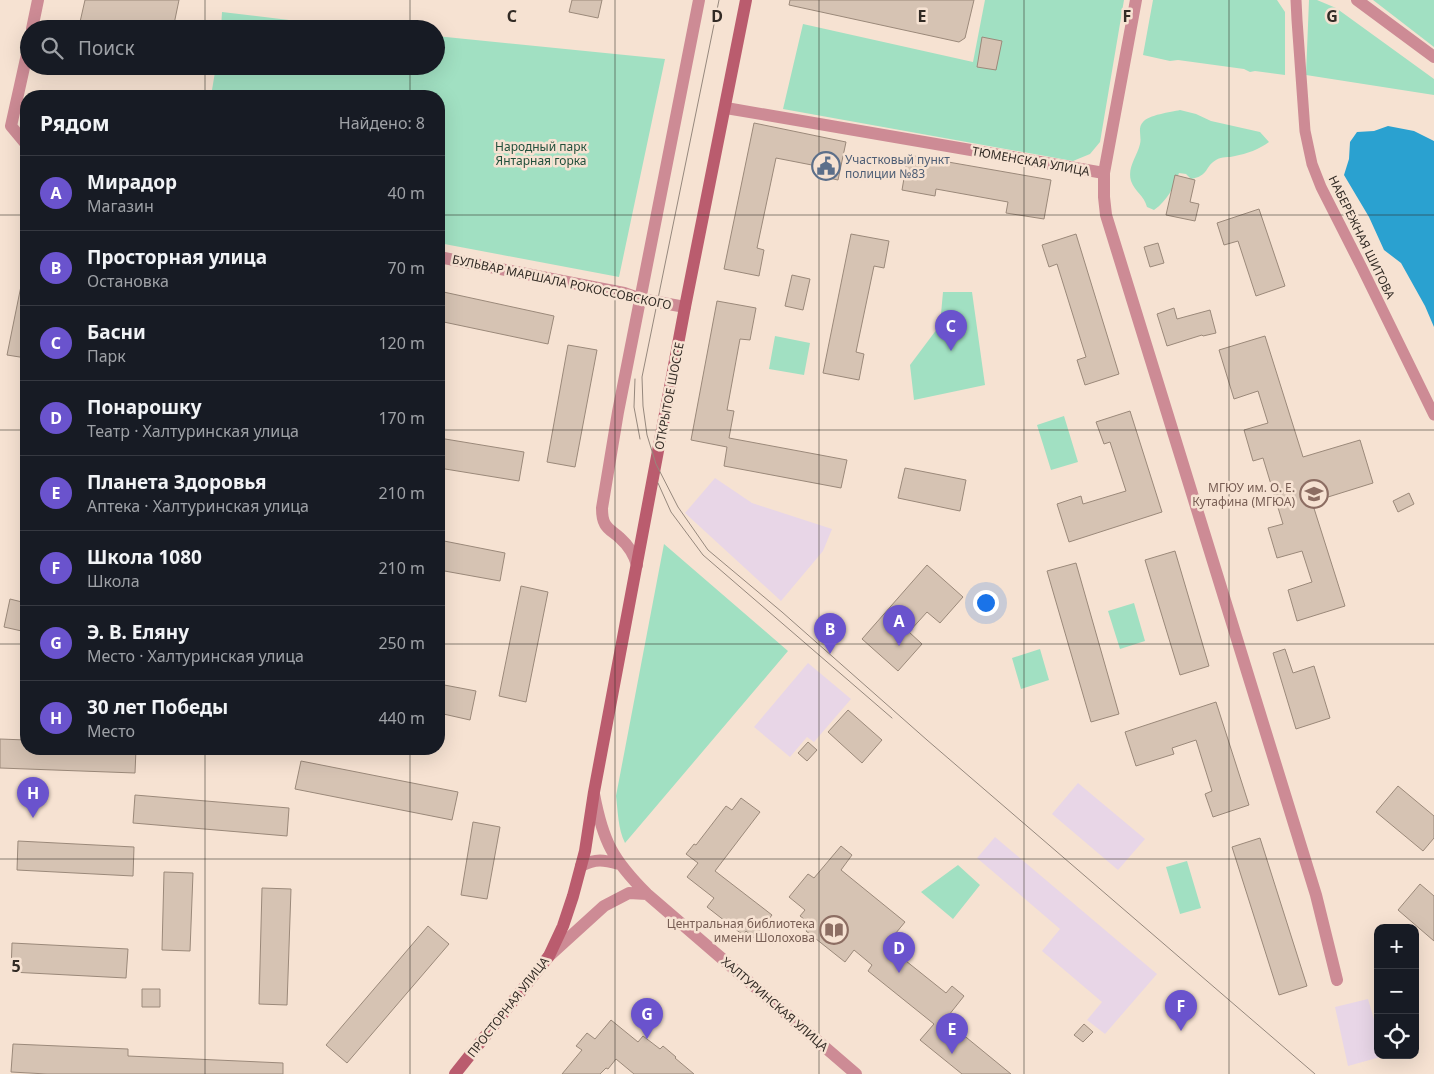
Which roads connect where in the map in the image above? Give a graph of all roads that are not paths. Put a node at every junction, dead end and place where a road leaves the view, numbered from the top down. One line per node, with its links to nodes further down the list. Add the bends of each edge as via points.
1 (38, 0): 7 (street)
2 (700, 0): 14 (street)
3 (746, 0): 10 (main road, ОТКРЫТОЕ ШОССЕ)
4 (1136, 0): 12 (street, ТЮМЕНСКАЯ УЛИЦА)
5 (1296, 0): 16 (street, НАБЕРЕЖНАЯ ШИТОВА, via 1305,131 1312,164 1320,187)
6 (1357, 0): 8 (street)
7 (34, 20)
8 (1434, 57)
9 (22, 75): 11 (street, via 11,126)
10 (726, 108): 12 (street, ТЮМЕНСКАЯ УЛИЦА); 15 (main road, ОТКРЫТОЕ ШОССЕ)
11 (20, 137)
12 (1104, 174): 23 (street, via 1106,215 1316,895)
13 (445, 258): 14 (street, БУЛЬВАР МАРШАЛА РОКОССОВСКОГО)
14 (641, 299): 15 (street, БУЛЬВАР МАРШАЛА РОКОССОВСКОГО); 17 (street, via 602,508 605,523 629,547)
15 (685, 308): 17 (main road, ОТКРЫТОЕ ШОССЕ)
16 (1434, 415)
17 (638, 565): 18 (main road, ОТКРЫТОЕ ШОССЕ)
18 (594, 792): 19 (street, ХАЛТУРИНСКАЯ УЛИЦА, via 604,836); 20 (main road, ПРОСТОРНАЯ УЛИЦА)
19 (619, 864): 20 (street, via 598,860); 21 (street, ХАЛТУРИНСКАЯ УЛИЦА)
20 (581, 866): 22 (main road, ПРОСТОРНАЯ УЛИЦА, via 565,919)
21 (647, 894): 22 (street, via 629,893 604,906); 25 (street, ХАЛТУРИНСКАЯ УЛИЦА)
22 (549, 956): 24 (main road, ПРОСТОРНАЯ УЛИЦА)
23 (1337, 980)
24 (455, 1074)
25 (856, 1074)

